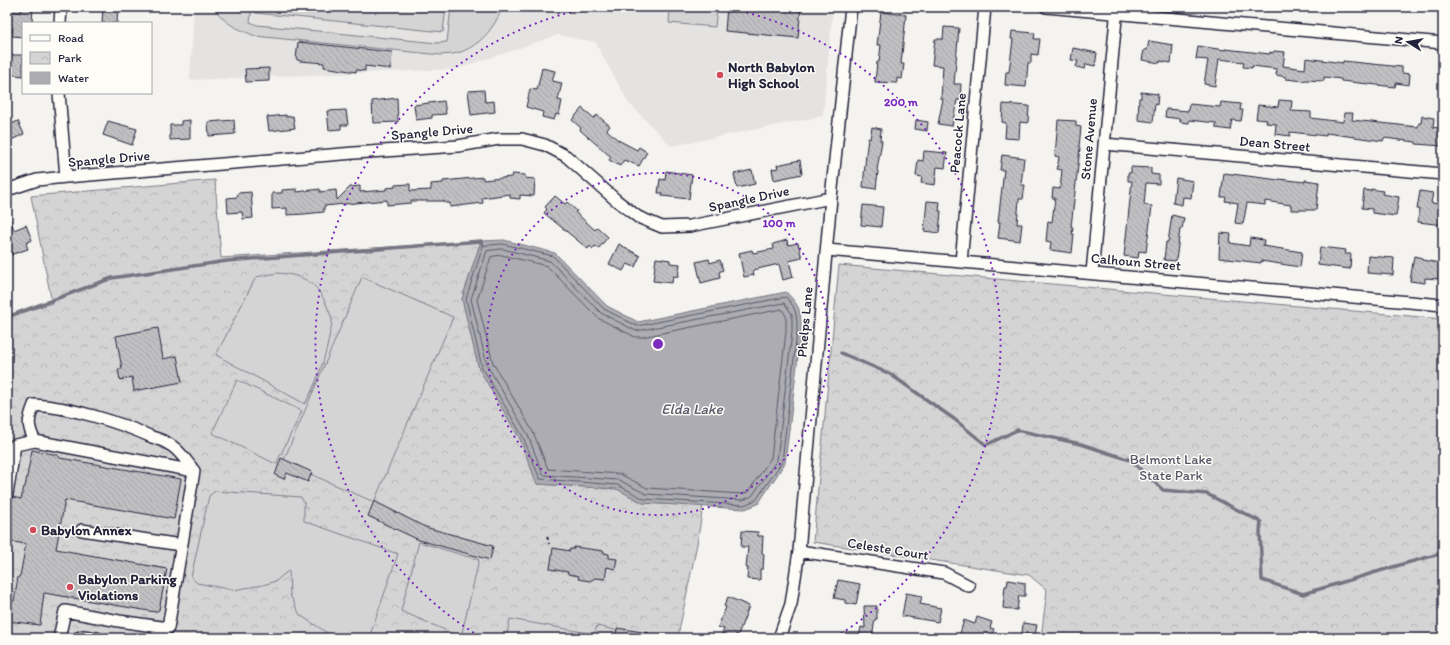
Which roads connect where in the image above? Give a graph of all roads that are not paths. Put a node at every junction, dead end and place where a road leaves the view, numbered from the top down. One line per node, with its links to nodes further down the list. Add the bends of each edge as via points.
1 (61, 7): 6 (street)
2 (851, 7): 13 (street, Phelps Lane)
3 (985, 7): 15 (street, Peacock Lane)
4 (1046, 7): 5 (street)
5 (1116, 10): 7 (street); 9 (street, Stone Avenue)
6 (60, 22)
7 (1443, 43)
8 (59, 94): 11 (street)
9 (1104, 144): 10 (street, Dean Street); 16 (street, Stone Avenue)
10 (1443, 174)
11 (66, 177): 12 (street, Spangle Drive, via 37,180); 13 (street, Spangle Drive, via 522,139 545,145 566,156 638,217 662,227 690,226)
12 (7, 190)
13 (831, 198): 14 (street, Phelps Lane)
14 (827, 250): 15 (street, Calhoun Street); 23 (street, Phelps Lane)
15 (961, 262): 16 (street, Calhoun Street)
16 (1092, 273): 17 (street, Calhoun Street)
17 (1443, 305)
18 (35, 441): 19 (street); 19 (street, via 29,430 29,416 34,405 51,406 107,420 145,433 171,445 181,453); 20 (street, via 15,445)
19 (194, 471): 22 (street)
20 (7, 494)
21 (82, 530): 22 (street)
22 (182, 545): 25 (street)
23 (800, 551): 24 (street, Celeste Court, via 944,573); 30 (street, Phelps Lane, via 791,604)
24 (969, 586)
25 (168, 628): 26 (street, via 64,611); 29 (street)
26 (59, 638)
27 (78, 638): 28 (street)
28 (97, 638)
29 (154, 638)
30 (779, 638)

